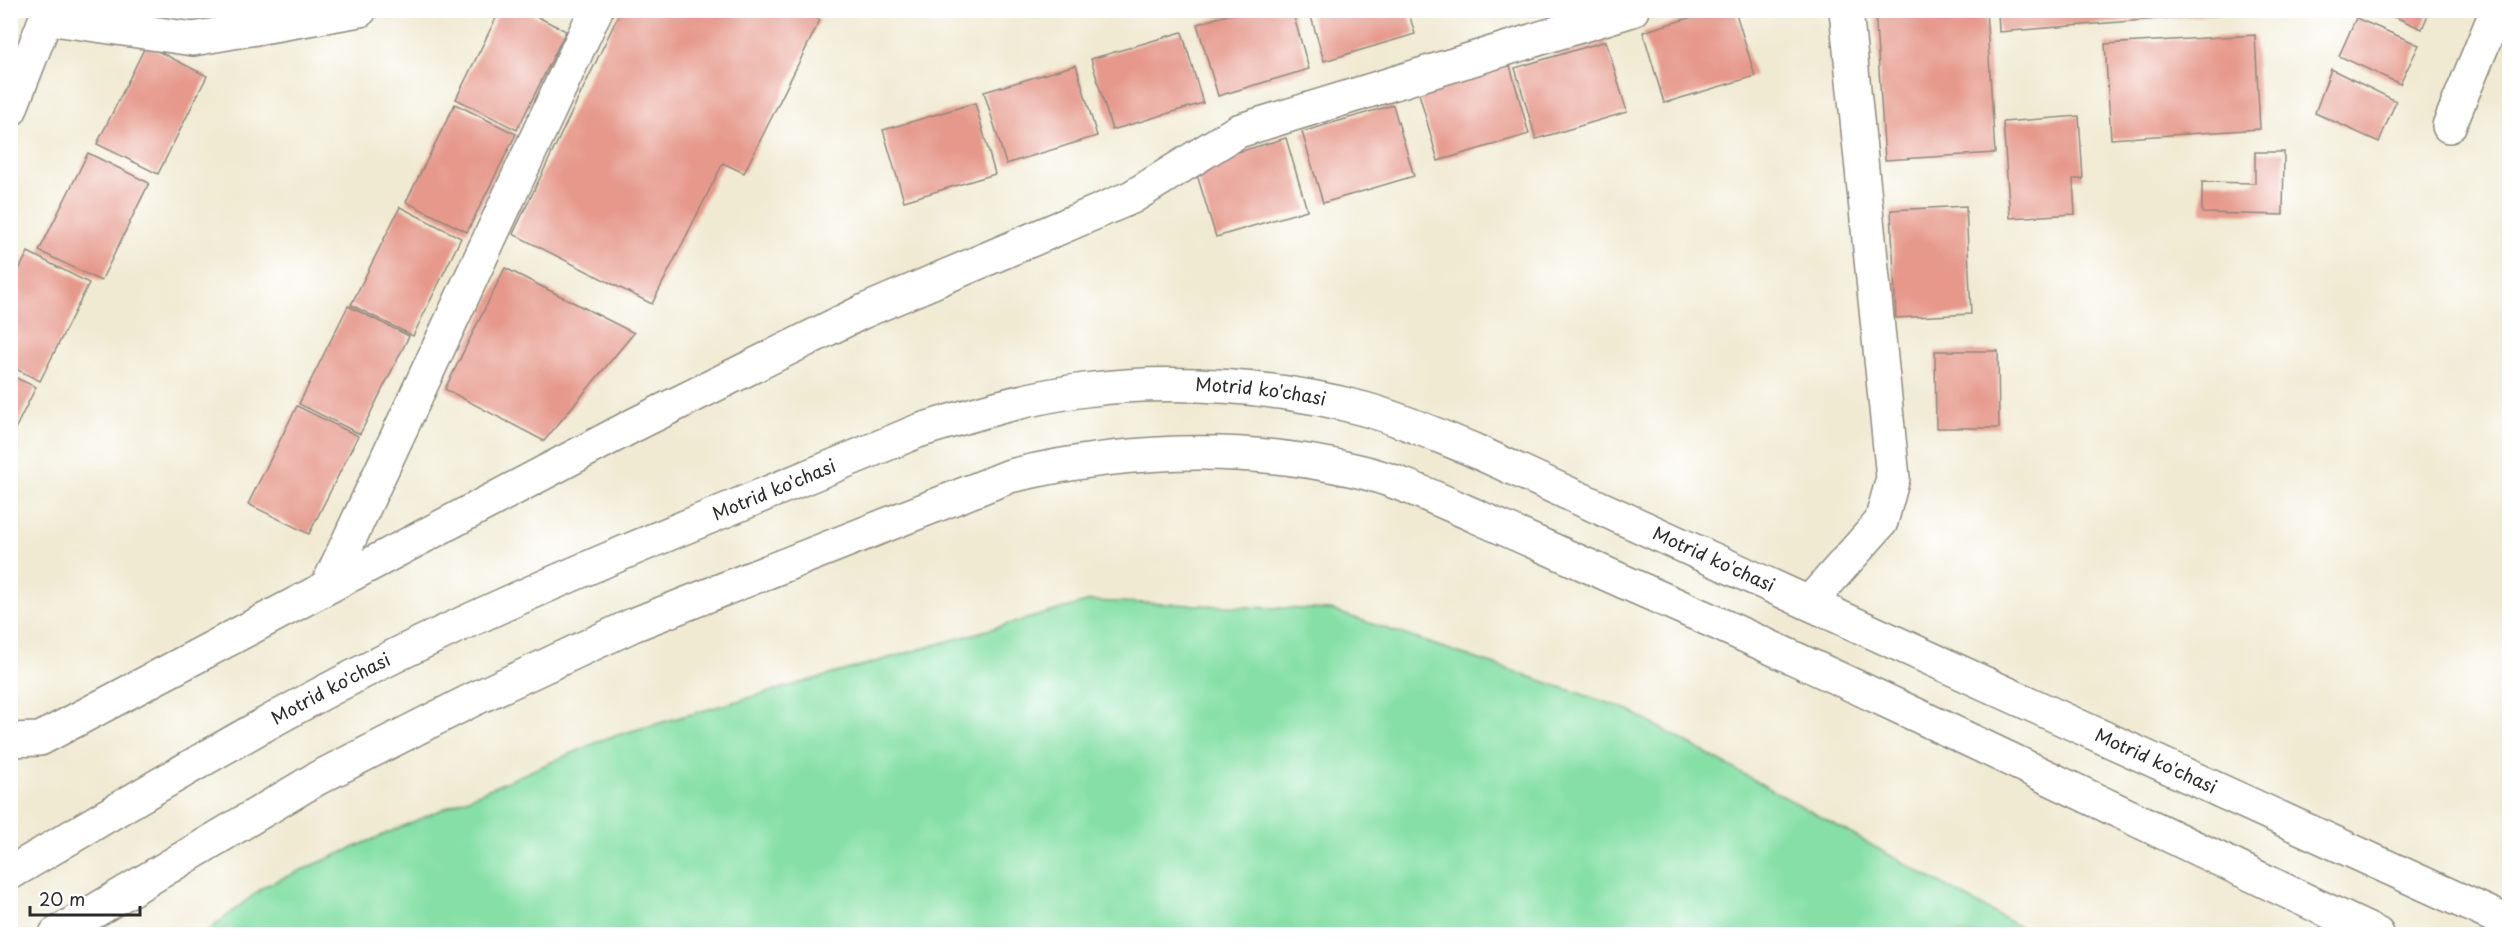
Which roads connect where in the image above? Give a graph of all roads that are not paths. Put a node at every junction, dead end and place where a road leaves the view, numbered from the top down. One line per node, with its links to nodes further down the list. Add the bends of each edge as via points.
1 (360, 10): 6 (main road, via 193,39)
2 (596, 10): 9 (main road)
3 (1632, 10): 9 (main road, via 1238,131 1132,196 862,312 634,425)
4 (1846, 10): 10 (main road, via 1893,478 1881,522)
5 (2497, 10): 8 (main road)
6 (48, 14): 7 (main road)
7 (10, 110)
8 (2449, 126)
9 (328, 585): 11 (main road, via 40,739)
10 (1810, 602): 12 (main road, Motrid ko'chasi, via 1471,449 1366,409 1257,388 1202,385 1087,389 986,410 918,431 433,638 265,723); 13 (main road, Motrid ko'chasi)
11 (10, 740)
12 (10, 873)
13 (2510, 922)
14 (56, 934): 15 (main road, via 316,779 633,625 1010,476 1107,457 1208,452 1309,460 1359,471 1454,507 1737,632)
15 (2377, 934)

